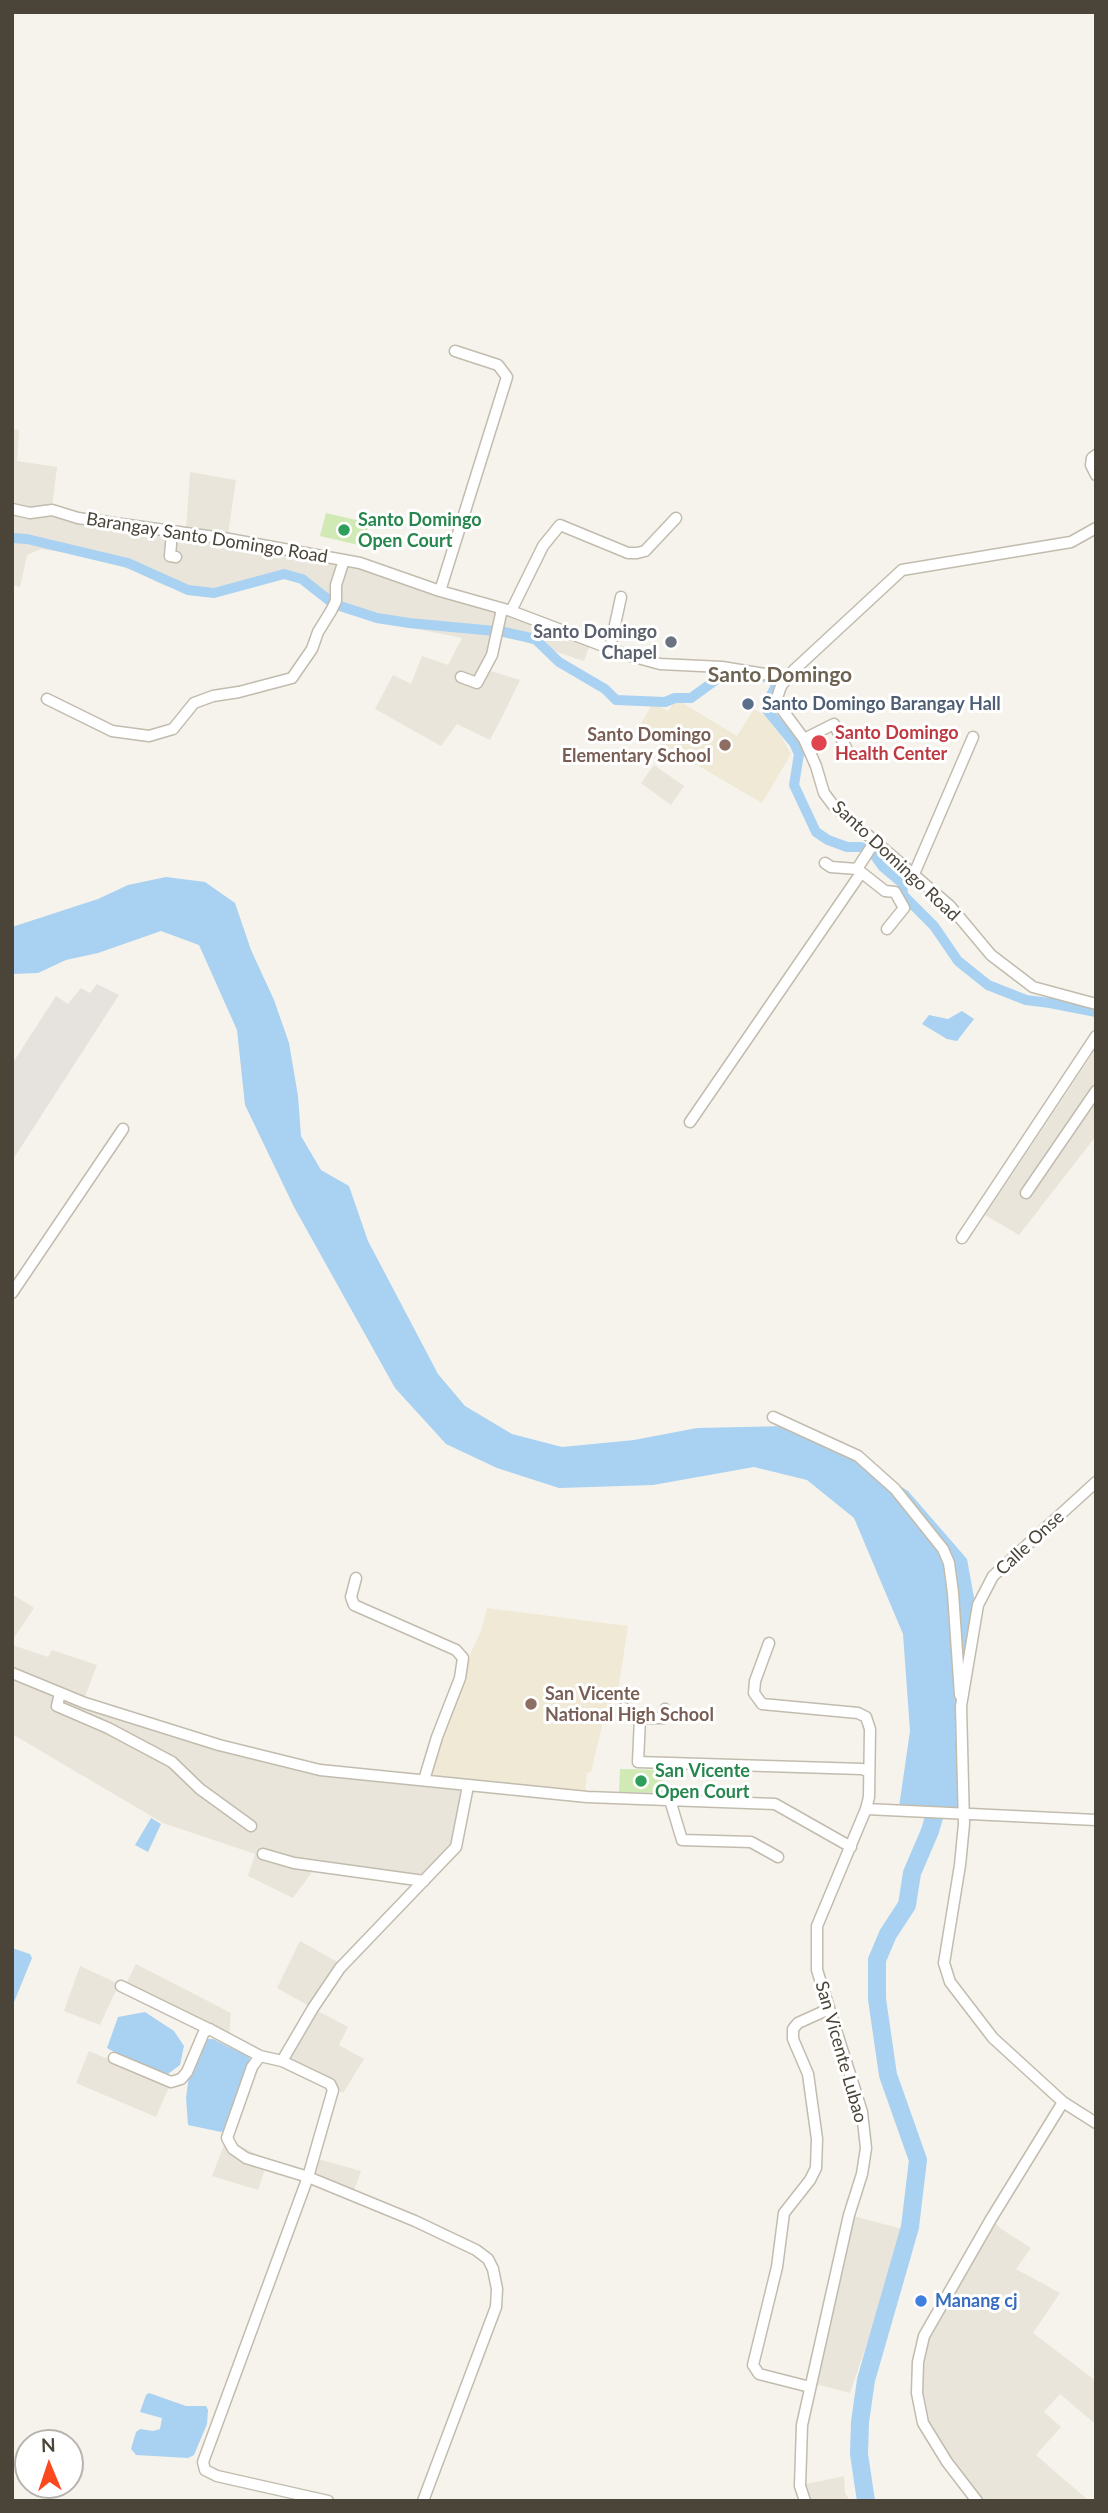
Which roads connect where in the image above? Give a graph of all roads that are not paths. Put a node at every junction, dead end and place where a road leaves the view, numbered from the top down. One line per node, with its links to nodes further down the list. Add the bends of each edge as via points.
1 (455, 351): 10 (street, via 498,365 507,377)
2 (1096, 455): 3 (street, via 1091,465)
3 (1096, 475)
4 (12, 509): 7 (street, Barangay Santo Domingo Road, via 30,513 52,510 78,519)
5 (676, 517): 12 (street, via 637,554 561,526 543,545)
6 (1096, 528): 15 (street, Santo Domingo Road, via 1071,542 902,570)
7 (172, 532): 8 (street, via 170,556); 9 (street, Barangay Santo Domingo Road)
8 (176, 557)
9 (344, 560): 10 (street, Barangay Santo Domingo Road); 16 (street, via 331,611 292,678 194,703 173,729 149,736 112,731)
10 (440, 591): 12 (street, Barangay Santo Domingo Road)
11 (621, 597): 13 (street)
12 (507, 610): 13 (street, Barangay Santo Domingo Road); 14 (street, via 477,683)
13 (610, 648): 15 (street, Barangay Santo Domingo Road, via 660,664 722,667)
14 (461, 677)
15 (789, 678): 18 (street, Santo Domingo Road, via 777,698)
16 (47, 699)
17 (973, 737): 23 (street)
18 (804, 739): 19 (street, via 834,724); 20 (street, Santo Domingo Road, via 824,793)
19 (849, 754)
20 (871, 848): 22 (street); 23 (street, Santo Domingo Road)
21 (825, 863): 22 (street)
22 (859, 871): 24 (street, via 885,891 895,892 904,908); 28 (street)
23 (914, 873): 25 (street, Santo Domingo Road, via 950,906 991,955 1032,987)
24 (887, 929)
25 (1096, 1004)
26 (1096, 1036): 31 (street)
27 (1096, 1091): 30 (street)
28 (690, 1122)
29 (123, 1129): 32 (street)
30 (1026, 1192)
31 (962, 1238)
32 (12, 1293)
33 (774, 1418): 39 (street, via 858,1456 895,1489 943,1549 953,1593)
34 (1096, 1482): 39 (street, Calle Onse, via 993,1576 977,1613)
35 (356, 1578): 44 (street, via 351,1597 354,1605 456,1650 463,1658)
36 (769, 1643): 43 (street, San Vicente Lubao, via 755,1681 756,1699 762,1704 866,1717)
37 (12, 1673): 38 (street)
38 (60, 1693): 44 (street, via 219,1745 320,1770); 50 (street, via 57,1706 172,1762)
39 (961, 1706): 48 (street)
40 (624, 1708): 42 (street, via 625,1713)
41 (665, 1709): 42 (street, via 664,1718)
42 (640, 1718): 43 (street, via 638,1762)
43 (869, 1772): 47 (street, San Vicente Lubao)
44 (424, 1780): 45 (street)
45 (468, 1786): 46 (street); 54 (street, via 456,1847)
46 (670, 1800): 51 (street, via 775,1804); 53 (street, via 682,1840 751,1842)
47 (866, 1809): 48 (street); 51 (street, San Vicente Lubao)
48 (964, 1814): 49 (street); 61 (street, via 944,1964 950,1982 993,2038)
49 (1096, 1820)
50 (251, 1826)
51 (851, 1847): 56 (street, San Vicente Lubao, via 817,1926 817,1970)
52 (262, 1854): 54 (street, via 293,1863)
53 (778, 1857)
54 (424, 1881): 60 (street, via 340,1968)
55 (121, 1986): 57 (street)
56 (829, 2009): 64 (street, San Vicente Lubao, via 862,2112 866,2148); 64 (street, via 793,2029 808,2074 816,2168 784,2213 777,2267 753,2365 759,2374)
57 (210, 2029): 58 (street); 59 (street, via 204,2032 181,2079 171,2082)
58 (260, 2056): 60 (street); 63 (street, via 251,2067 227,2138 246,2158)
59 (114, 2058)
60 (282, 2061): 63 (street, via 330,2084 333,2090)
61 (1063, 2102): 62 (street); 68 (street, via 930,2325 918,2362 917,2393 923,2423)
62 (1096, 2123)
63 (308, 2177): 65 (street, via 203,2462 205,2470 217,2476); 66 (street, via 477,2250 493,2269 496,2307)
64 (809, 2390): 67 (street, San Vicente Lubao, via 802,2425 800,2486)
65 (328, 2501)
66 (423, 2501)
67 (805, 2501)
68 (977, 2501)

